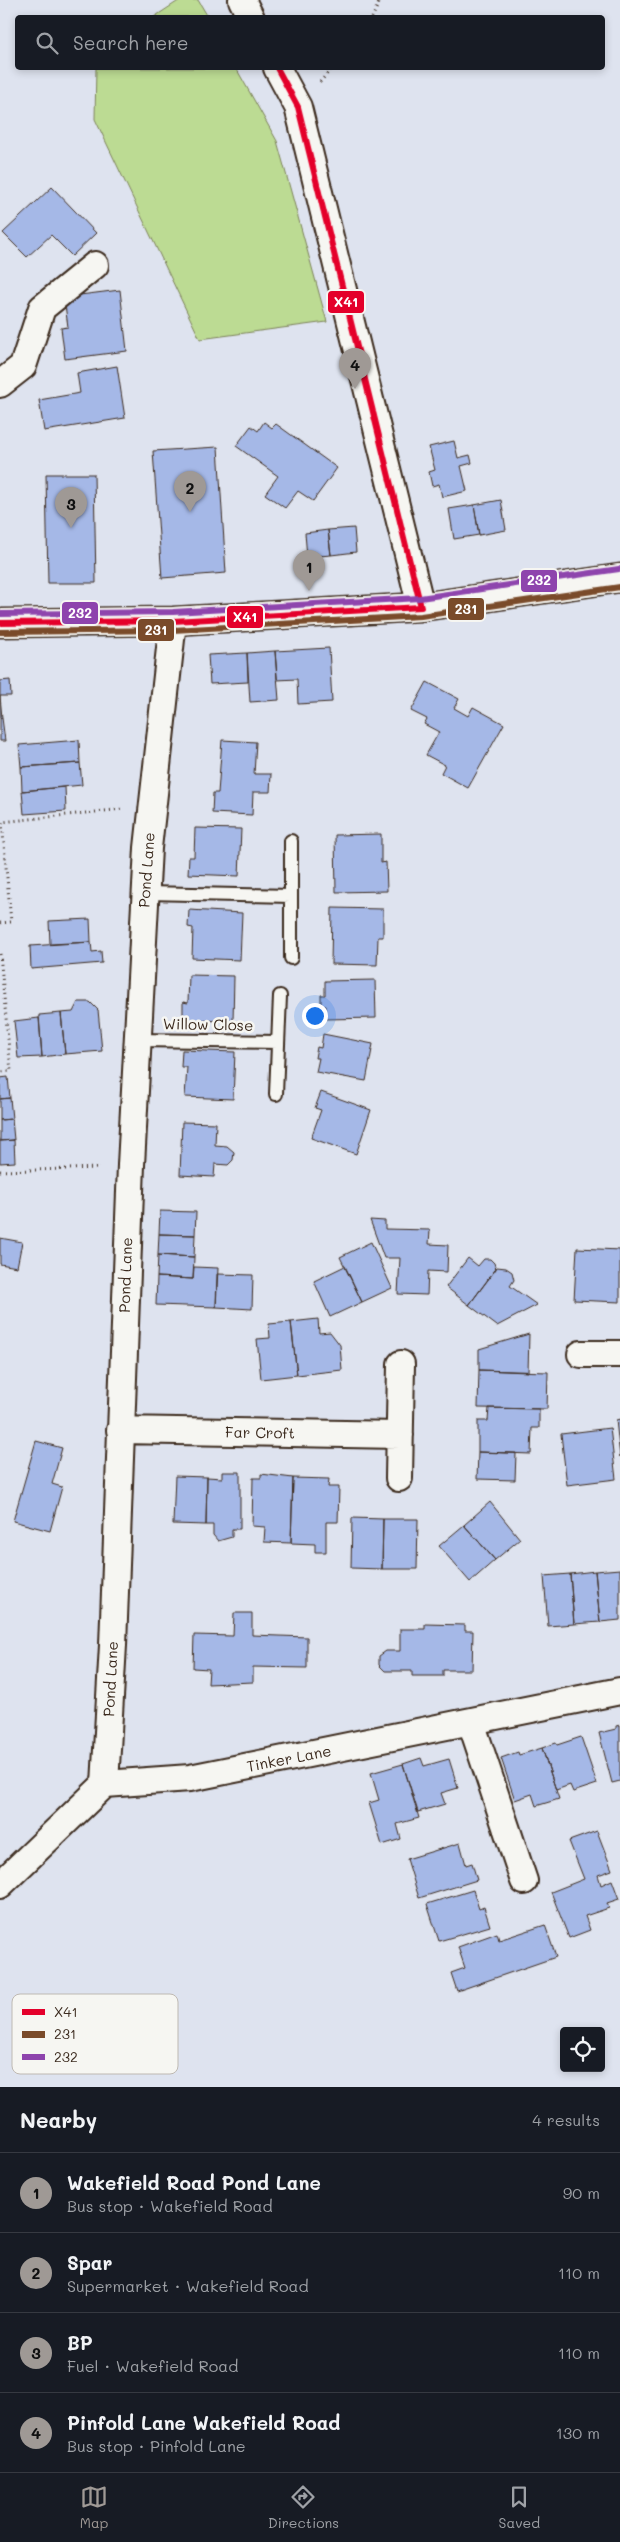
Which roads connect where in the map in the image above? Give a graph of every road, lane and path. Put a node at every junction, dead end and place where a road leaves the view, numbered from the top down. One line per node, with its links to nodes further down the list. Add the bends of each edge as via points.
1 (242, 0): 3 (street)
2 (380, 0): 4 (path)
3 (250, 15)
4 (373, 15)
5 (278, 70): 9 (street, via 298,107)
6 (95, 266): 7 (street, via 42,308 23,366)
7 (0, 384)
8 (620, 578): 9 (highway)
9 (421, 607): 10 (highway)
10 (173, 621): 11 (highway); 12 (street, Pond Lane)
11 (0, 623)
12 (151, 806): 14 (street, Pond Lane); 16 (path, via 2,822 11,922)
13 (291, 841): 15 (lane)
14 (146, 893): 15 (lane); 20 (street, Pond Lane)
15 (291, 896): 18 (lane)
16 (0, 923)
17 (0, 954): 22 (path, via 11,1071)
18 (291, 958)
19 (280, 996): 21 (lane)
20 (137, 1040): 21 (lane, Willow Close); 24 (street, Pond Lane)
21 (278, 1042): 23 (lane)
22 (0, 1072)
23 (276, 1094)
24 (131, 1164): 25 (path); 29 (street, Pond Lane)
25 (0, 1171)
26 (581, 1354): 27 (street)
27 (620, 1354)
28 (401, 1364): 30 (street)
29 (120, 1430): 30 (street, Far Croft); 34 (street, Pond Lane)
30 (400, 1435): 31 (street)
31 (399, 1478)
32 (620, 1691): 33 (street, Tinker Lane)
33 (471, 1722): 34 (street, Tinker Lane, via 190,1778); 35 (street)
34 (105, 1784): 36 (street)
35 (524, 1881)
36 (0, 1885)

